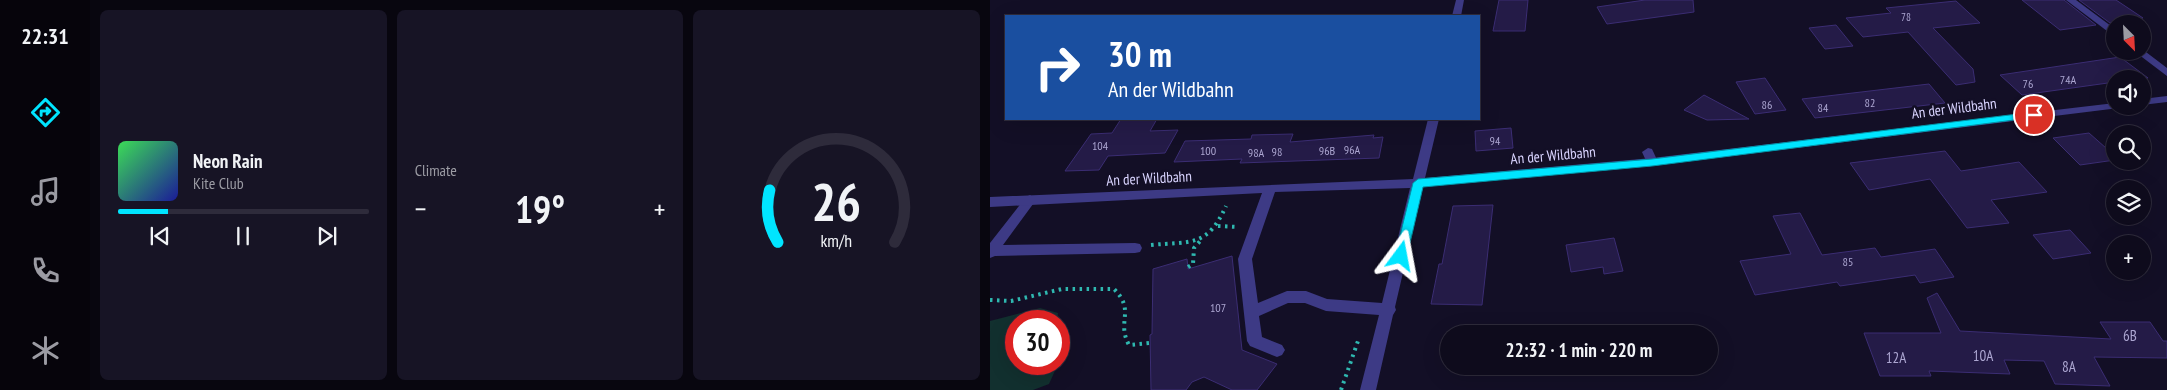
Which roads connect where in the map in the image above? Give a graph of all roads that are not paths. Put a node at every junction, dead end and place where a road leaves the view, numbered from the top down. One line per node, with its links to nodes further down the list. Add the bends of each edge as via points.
1 (1460, 0): 3 (street)
2 (2070, 0): 4 (street)
3 (1457, 15)
4 (2106, 27)
5 (2150, 60): 6 (street)
6 (2167, 73)
7 (2167, 99): 8 (street)
8 (2151, 101)
9 (2106, 107): 11 (street, An der Wildbahn)
10 (1433, 120): 11 (street)
11 (1418, 183): 12 (street, An der Wildbahn); 17 (street)
12 (1270, 188): 13 (street, An der Wildbahn); 18 (street, via 1245,259)
13 (1030, 200): 14 (street, An der Wildbahn); 16 (street)
14 (990, 202)
15 (1135, 248): 16 (street)
16 (991, 252)
17 (1388, 310): 18 (street, via 1326,305 1306,297 1286,297); 20 (street)
18 (1252, 312): 19 (street, via 1255,341)
19 (1277, 350)
20 (1368, 390)

